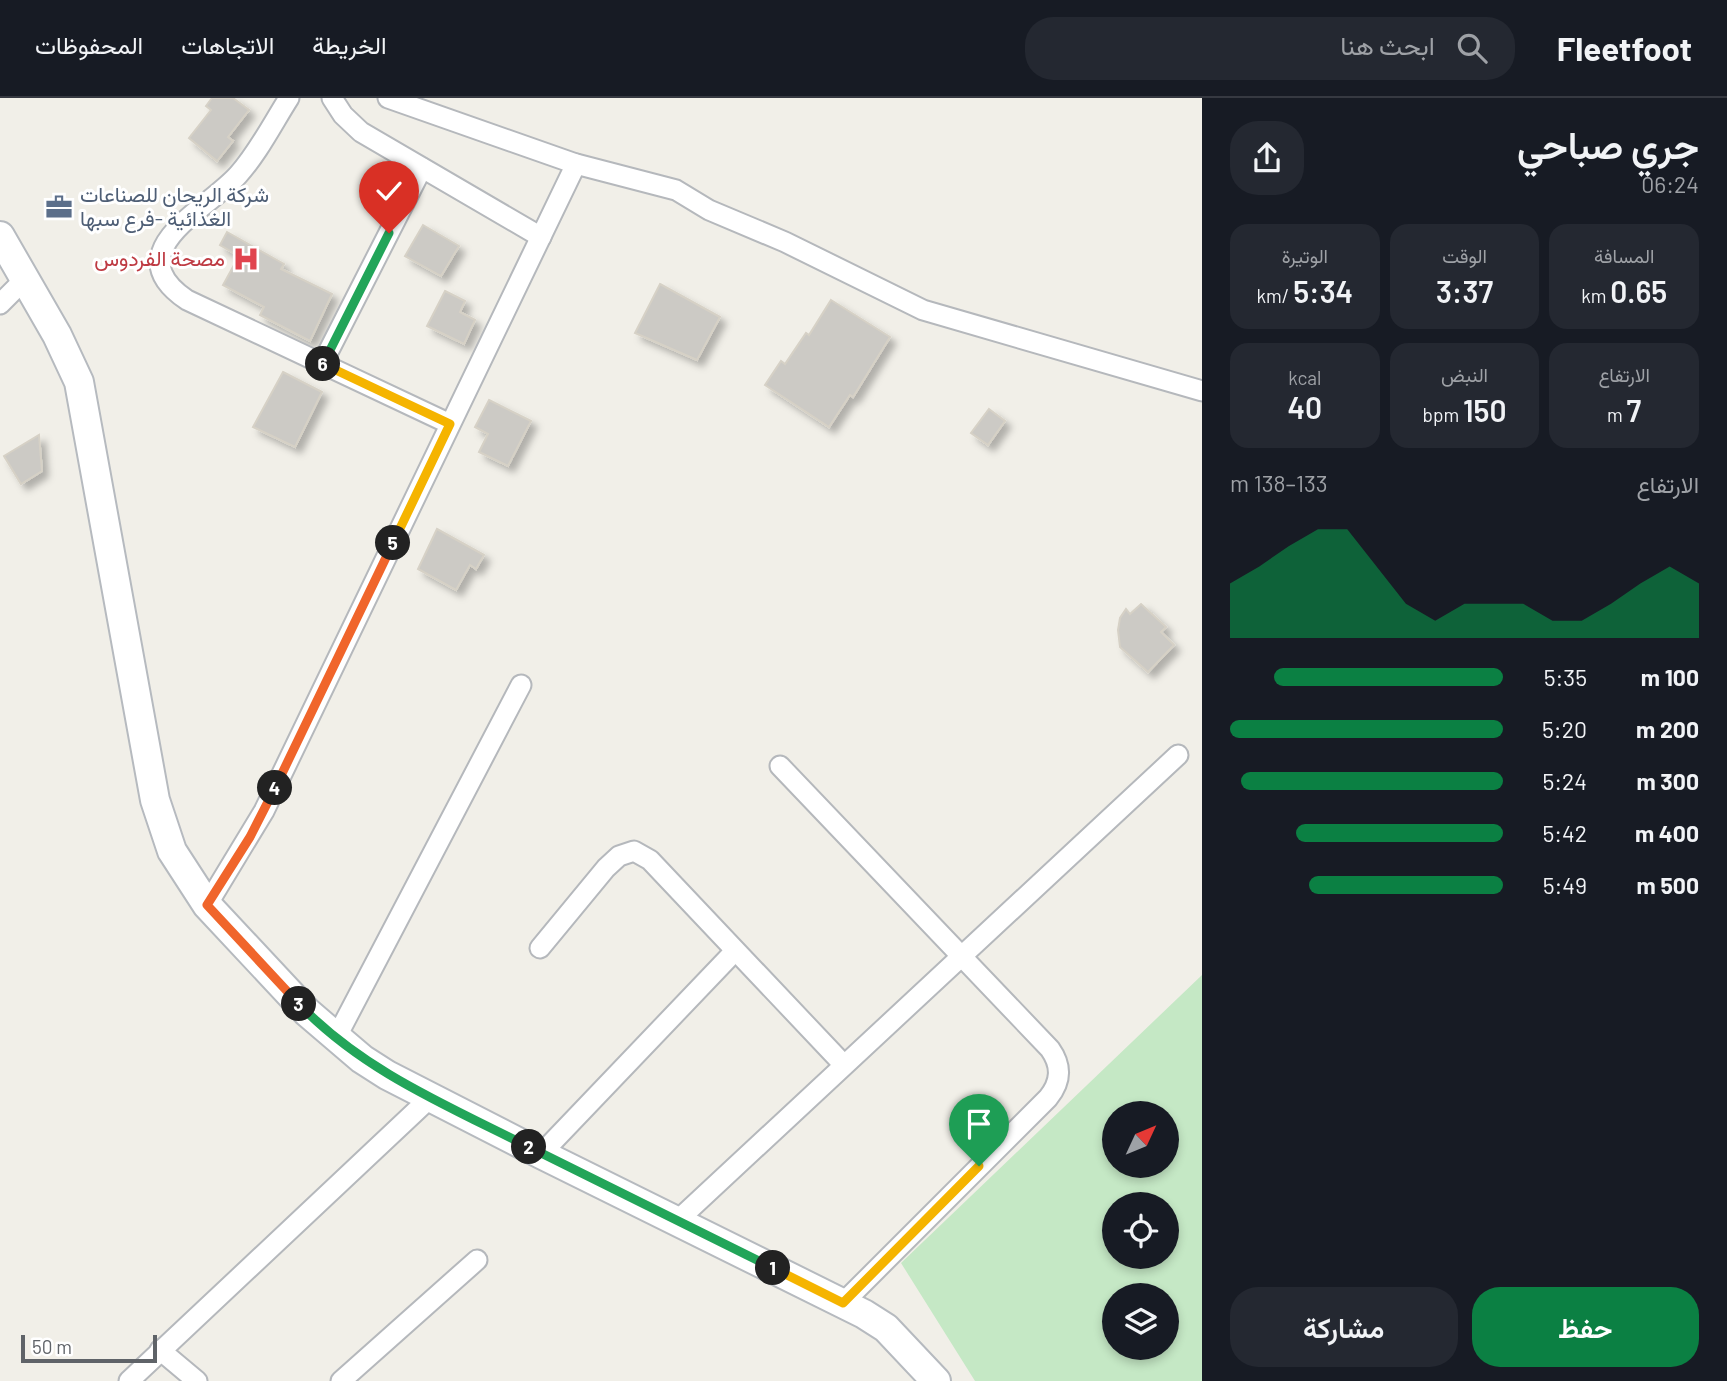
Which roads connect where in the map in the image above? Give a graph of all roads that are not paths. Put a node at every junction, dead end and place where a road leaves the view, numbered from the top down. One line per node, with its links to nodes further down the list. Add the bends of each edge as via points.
1 (289, 98): 10 (street, via 241,172 170,238 161,255 160,270 172,290 187,300)
2 (332, 98): 5 (street, via 360,132)
3 (388, 98): 4 (street)
4 (576, 164): 7 (street); 11 (street, via 676,190 709,210 923,310)
5 (422, 168): 7 (street); 10 (street)
6 (0, 236): 8 (street)
7 (541, 237): 12 (street)
8 (24, 279): 9 (street); 16 (street, via 79,382 155,800 172,851)
9 (0, 304)
10 (322, 363): 12 (street)
11 (1202, 391)
12 (450, 424): 16 (street, via 264,811)
13 (521, 685): 20 (street)
14 (1178, 755): 19 (street)
15 (780, 766): 19 (street)
16 (207, 905): 20 (street)
17 (540, 948): 18 (street, via 606,868 619,856 634,851 650,860)
18 (734, 952): 21 (street); 23 (street)
19 (961, 956): 21 (street); 26 (street, via 1050,1049 1058,1064 1058,1082 1048,1098)
20 (336, 1038): 22 (street, via 387,1075)
21 (844, 1065): 24 (street)
22 (430, 1097): 23 (street); 27 (street)
23 (541, 1154): 24 (street)
24 (677, 1221): 26 (street)
25 (477, 1260): 30 (street)
26 (843, 1303): 31 (street, via 886,1328)
27 (160, 1350): 28 (street); 29 (street)
28 (129, 1381)
29 (197, 1381)
30 (341, 1381)
31 (936, 1381)

